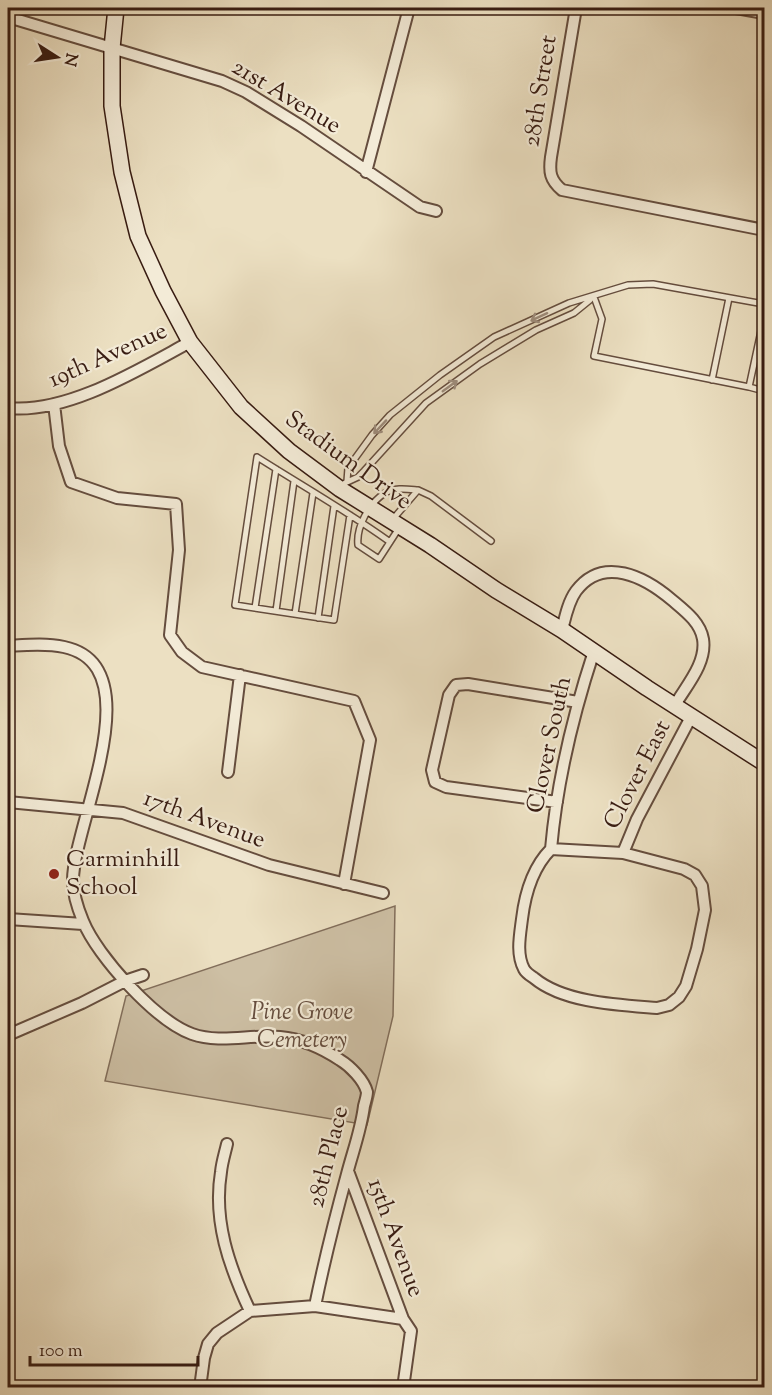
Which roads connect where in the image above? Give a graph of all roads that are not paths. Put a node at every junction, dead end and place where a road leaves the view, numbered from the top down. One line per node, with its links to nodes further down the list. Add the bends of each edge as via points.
1 (116, 8): 7 (street, Stadium Drive)
2 (409, 8): 8 (street)
3 (576, 8): 10 (street, 28th Street, via 549,170 552,182 562,190)
4 (736, 8): 5 (street)
5 (765, 13)
6 (8, 17): 7 (street, 21st Avenue)
7 (112, 48): 8 (street, 21st Avenue, via 246,92); 15 (street, Stadium Drive, via 112,106 122,172 138,236)
8 (366, 172): 9 (street, 21st Avenue, via 420,207)
9 (436, 211)
10 (765, 230)
11 (594, 297): 12 (lane, via 641,283); 16 (lane, via 602,319 594,356); 23 (lane, one-way to 11, via 358,477 426,403 480,364 536,330 574,313); 23 (lane, one-way to 23, via 568,303 494,337 440,375 372,435 348,468)
12 (729, 298): 13 (lane); 16 (lane)
13 (765, 304)
14 (765, 317): 17 (lane)
15 (190, 342): 19 (street, 19th Avenue, via 141,369); 23 (street, Stadium Drive, via 241,407 289,452)
16 (712, 381): 17 (lane)
17 (749, 387): 18 (lane)
18 (765, 391)
19 (54, 404): 20 (street, 19th Avenue); 40 (street, via 59,446 71,482 117,498 176,504 180,550 170,635 182,652 202,667)
20 (8, 408)
21 (276, 469): 22 (lane); 33 (lane); 33 (lane, via 257,457 235,605)
22 (294, 480): 25 (lane); 34 (lane)
23 (343, 485): 27 (street, Stadium Drive)
24 (418, 490): 27 (lane, via 402,488 385,493); 30 (lane); 31 (lane)
25 (314, 493): 26 (lane); 35 (lane)
26 (334, 506): 28 (lane); 36 (lane)
27 (371, 508): 29 (lane); 30 (street, Stadium Drive)
28 (350, 515): 29 (lane); 36 (lane, via 334,620)
29 (361, 521): 32 (lane); 32 (lane, via 358,545 379,559)
30 (396, 524): 32 (lane); 37 (street, Stadium Drive)
31 (491, 541)
32 (390, 542)
33 (255, 608): 34 (lane)
34 (276, 611): 35 (lane)
35 (295, 614): 36 (lane)
36 (318, 618)
37 (562, 630): 39 (street, Stadium Drive); 42 (street, via 575,593 596,576 623,571 659,589 689,615 703,639 699,666)
38 (8, 646): 48 (street, 28th Place, via 64,647 88,659 98,670 107,722)
39 (594, 651): 41 (street, Clover South); 42 (street, Stadium Drive)
40 (240, 675): 45 (street); 51 (street, via 354,701 370,740)
41 (578, 702): 47 (street, Clover South); 47 (street, via 456,685 449,695 436,749 432,770 435,782)
42 (675, 705): 43 (street, Stadium Drive)
43 (691, 717): 44 (street, Stadium Drive); 50 (street, Clover East)
44 (765, 763)
45 (228, 772)
46 (8, 802): 48 (street, 17th Avenue)
47 (557, 802): 49 (street, Clover South)
48 (88, 809): 51 (street, 17th Avenue, via 123,813 268,865); 54 (street, 28th Place, via 73,880)
49 (551, 849): 50 (street); 50 (street, via 535,870 524,907 519,945 524,970 543,986 580,999 657,1008 669,1005 686,986 697,949 705,910 702,886 684,869)
50 (623, 853)
51 (344, 885): 52 (street, 17th Avenue)
52 (383, 894)
53 (8, 919): 54 (street)
54 (83, 924): 56 (street, 28th Place)
55 (143, 975): 56 (street)
56 (125, 981): 57 (street); 59 (street, 28th Place, via 157,1014 190,1034 215,1040 280,1037 319,1046 352,1068 367,1092 361,1131)
57 (8, 1035)
58 (227, 1144): 61 (street, via 219,1197 222,1237 233,1275)
59 (348, 1171): 60 (street, 28th Place); 62 (street, 15th Avenue)
60 (315, 1306): 61 (street); 62 (street)
61 (250, 1311): 63 (street, via 217,1333 208,1344)
62 (403, 1319): 64 (street, 15th Avenue, via 411,1331)
63 (200, 1388)
64 (403, 1388)

